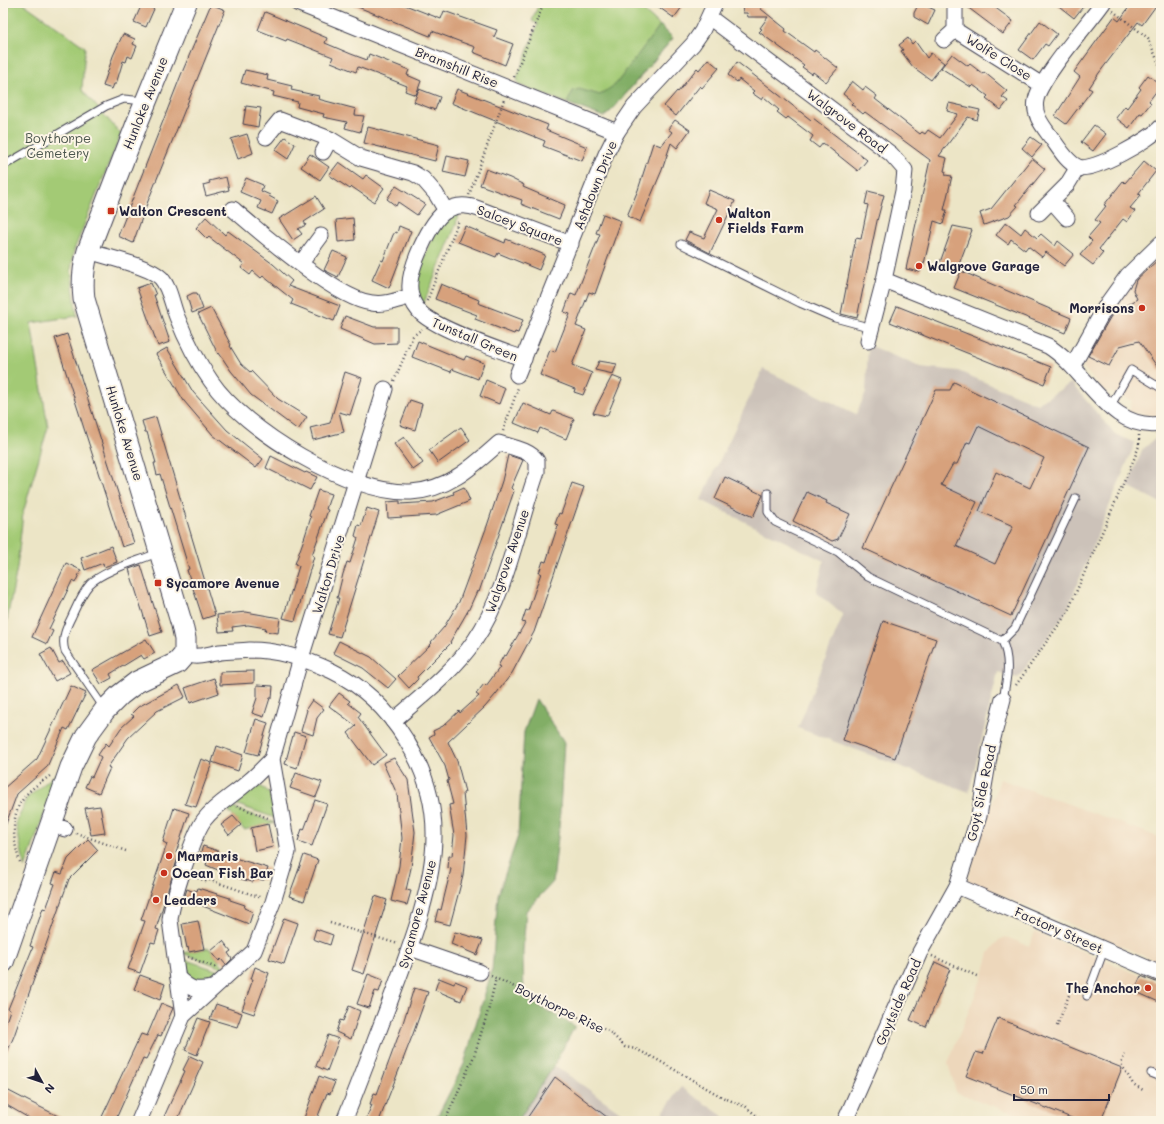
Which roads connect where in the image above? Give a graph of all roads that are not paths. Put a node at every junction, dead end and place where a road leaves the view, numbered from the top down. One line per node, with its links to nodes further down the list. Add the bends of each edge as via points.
1 (186, 3): 9 (street, Hunloke Avenue)
2 (297, 3): 5 (street, Bramshill Rise)
3 (715, 3): 7 (street)
4 (1103, 3): 8 (street)
5 (320, 7): 11 (street, Bramshill Rise, via 509,89)
6 (955, 8): 8 (street, Wolfe Close, via 949,35)
7 (709, 17): 11 (street, Ashdown Drive, via 693,44 634,107); 26 (street, Walgrove Road, via 891,154 905,170)
8 (1042, 84): 14 (street, via 1036,101 1036,116 1066,157)
9 (146, 101): 13 (lane, via 124,100 106,106); 24 (street, Hunloke Avenue)
10 (1161, 127): 14 (street, via 1142,142 1109,160 1092,168)
11 (617, 132): 22 (street, Ashdown Drive)
12 (266, 137): 17 (street, via 280,120 327,145 413,173 436,194)
13 (3, 166)
14 (1078, 167): 15 (street, via 1067,186)
15 (1052, 201): 18 (street); 19 (street)
16 (233, 209): 25 (street)
17 (446, 211): 22 (street, Salcey Square, via 455,207 472,206); 27 (street, via 433,225 416,262 410,278)
18 (1039, 213)
19 (1068, 218)
20 (321, 236): 25 (street)
21 (1161, 243): 30 (street, via 1128,275 1107,304)
22 (571, 244): 29 (street, Ashdown Drive)
23 (681, 244): 28 (lane)
24 (88, 251): 36 (street, via 156,274 165,284 195,357 226,399 279,443 318,467); 39 (street, Hunloke Avenue, via 83,275 84,298)
25 (301, 263): 27 (street, via 351,296 371,303 390,303)
26 (884, 280): 28 (street, Walgrove Road); 30 (street, via 1048,346)
27 (411, 296): 29 (street, Tunstall Green, via 415,306 424,316 438,325)
28 (870, 335)
29 (524, 359): 31 (street, Ashdown Drive)
30 (1073, 365): 34 (street)
31 (518, 375)
32 (1161, 388): 34 (lane, via 1130,370)
33 (385, 389): 36 (street, Walton Drive)
34 (1110, 408): 35 (street, via 1123,418 1140,425)
35 (1161, 424)
36 (357, 482): 42 (street, Walton Drive); 45 (street, Walgrove Avenue, via 397,491 424,490 462,475 499,443 524,451 537,461 537,472 503,580 489,615 475,640 450,670)
37 (768, 493): 40 (lane, via 768,512 775,522 838,552 868,577)
38 (1076, 498): 40 (lane, via 1015,628)
39 (161, 552): 41 (street, Hunloke Avenue, via 182,625); 44 (lane, via 101,576 91,583 83,592 64,633 62,643 65,651)
40 (1002, 641): 43 (lane, via 1007,652 1008,668)
41 (185, 654): 42 (street, Sycamore Avenue, via 194,657 252,650); 44 (street, via 177,663 132,686)
42 (301, 658): 45 (street, Sycamore Avenue, via 352,682 368,694); 46 (street, Walton Drive)
43 (1003, 699): 49 (street, Goyt Side Road, via 991,746 979,816)
44 (105, 710): 52 (street, via 86,736 69,773 58,827 32,878)
45 (393, 721): 50 (street, Sycamore Avenue, via 424,777 431,805 434,835 431,868)
46 (272, 759): 47 (street, Walton Drive); 48 (street, Walton Drive)
47 (248, 783): 48 (street, Walton Drive, via 266,783 272,787); 55 (street, Walton Drive, via 205,819 179,884 170,920)
48 (280, 800): 56 (street, Walton Drive, via 288,852 273,902 254,951)
49 (957, 886): 51 (street, Factory Street); 63 (street, Goytside Road, via 920,952)
50 (410, 948): 53 (street); 62 (street, Sycamore Avenue)
51 (1104, 950): 54 (street, Factory Street); 57 (lane)
52 (3, 962)
53 (480, 972)
54 (1161, 974)
55 (178, 978): 56 (street, via 194,990); 58 (street, Walton Drive)
56 (213, 988): 58 (street, Walton Drive)
57 (1087, 996)
58 (183, 1016): 61 (street, Walton Drive)
59 (1150, 1073): 60 (lane)
60 (1161, 1077)
61 (139, 1121)
62 (344, 1121)
63 (845, 1121)

